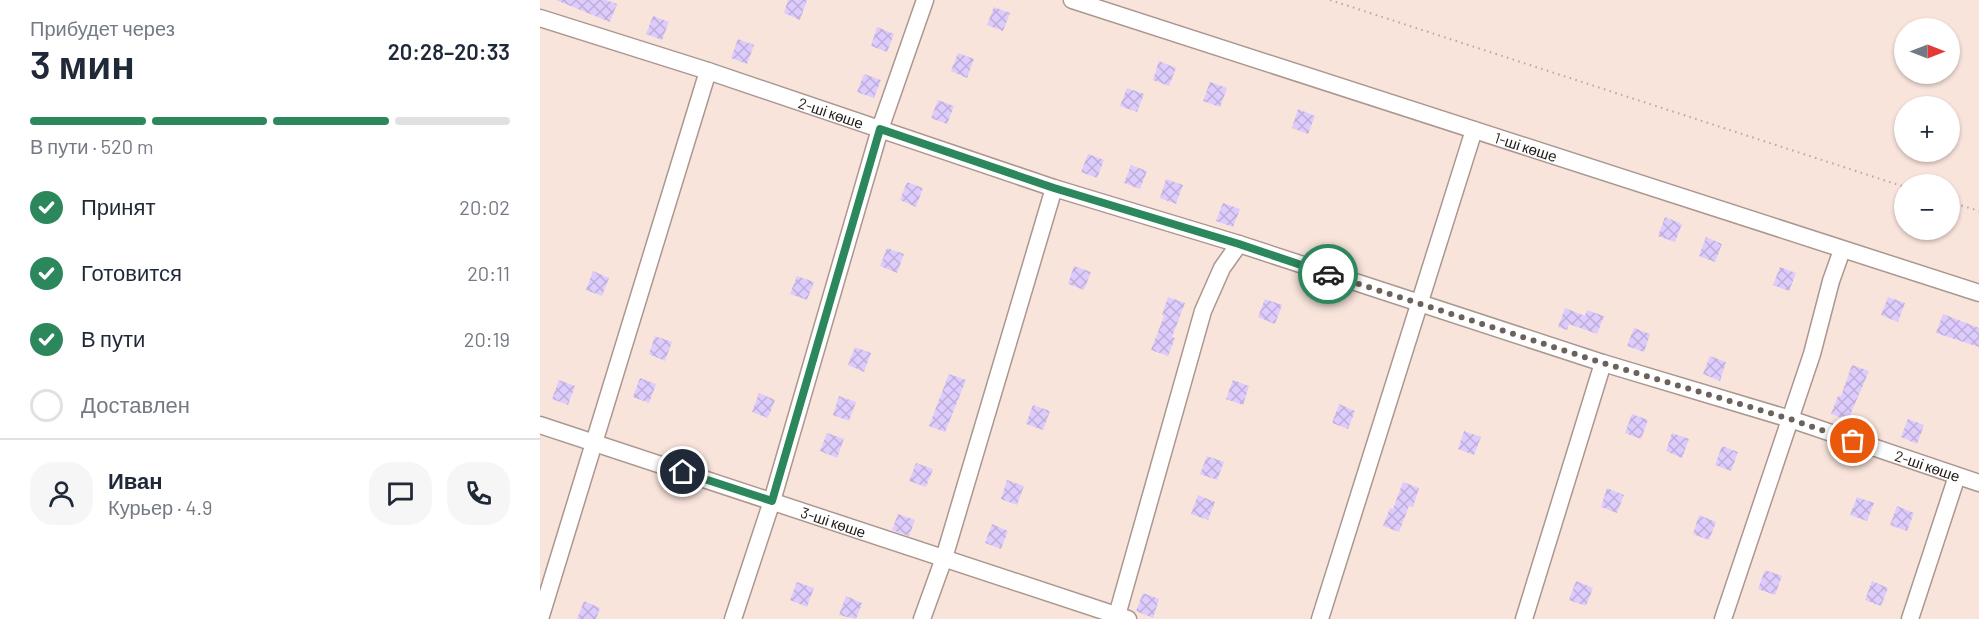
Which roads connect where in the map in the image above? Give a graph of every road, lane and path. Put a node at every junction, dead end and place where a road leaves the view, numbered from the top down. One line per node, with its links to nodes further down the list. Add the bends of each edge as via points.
1 (924, 0): 6 (lane)
2 (1072, 0): 7 (lane, 1-ші көше)
3 (1330, 0): 8 (path)
4 (540, 18): 5 (lane, 2-ші көше)
5 (708, 71): 6 (lane, 2-ші көше); 19 (lane)
6 (880, 129): 9 (lane, 2-ші көше); 22 (lane)
7 (1474, 130): 13 (lane, 1-ші көше); 15 (lane)
8 (1894, 183)
9 (1054, 188): 12 (lane, 2-ші көше); 23 (lane)
10 (1960, 205): 11 (path)
11 (1979, 211)
12 (1239, 244): 15 (lane, 2-ші көше); 24 (lane, via 1222,268 1203,311)
13 (1842, 250): 14 (lane, 1-ші көше); 17 (lane)
14 (1979, 293)
15 (1418, 304): 16 (lane, 2-ші көше); 28 (lane)
16 (1603, 363): 17 (lane, 2-ші көше); 29 (lane)
17 (1790, 419): 20 (lane, 2-ші көше); 30 (lane)
18 (540, 425): 19 (lane, 3-ші көше)
19 (594, 443): 22 (lane, 3-ші көше); 25 (lane)
20 (1957, 476): 21 (lane, 2-ші көше); 31 (lane)
21 (1979, 483)
22 (772, 501): 23 (lane, 3-ші көше); 26 (lane)
23 (944, 558): 24 (lane, 3-ші көше); 27 (lane)
24 (1120, 618)
25 (540, 619)
26 (733, 619)
27 (922, 619)
28 (1320, 619)
29 (1524, 619)
30 (1723, 619)
31 (1910, 619)

